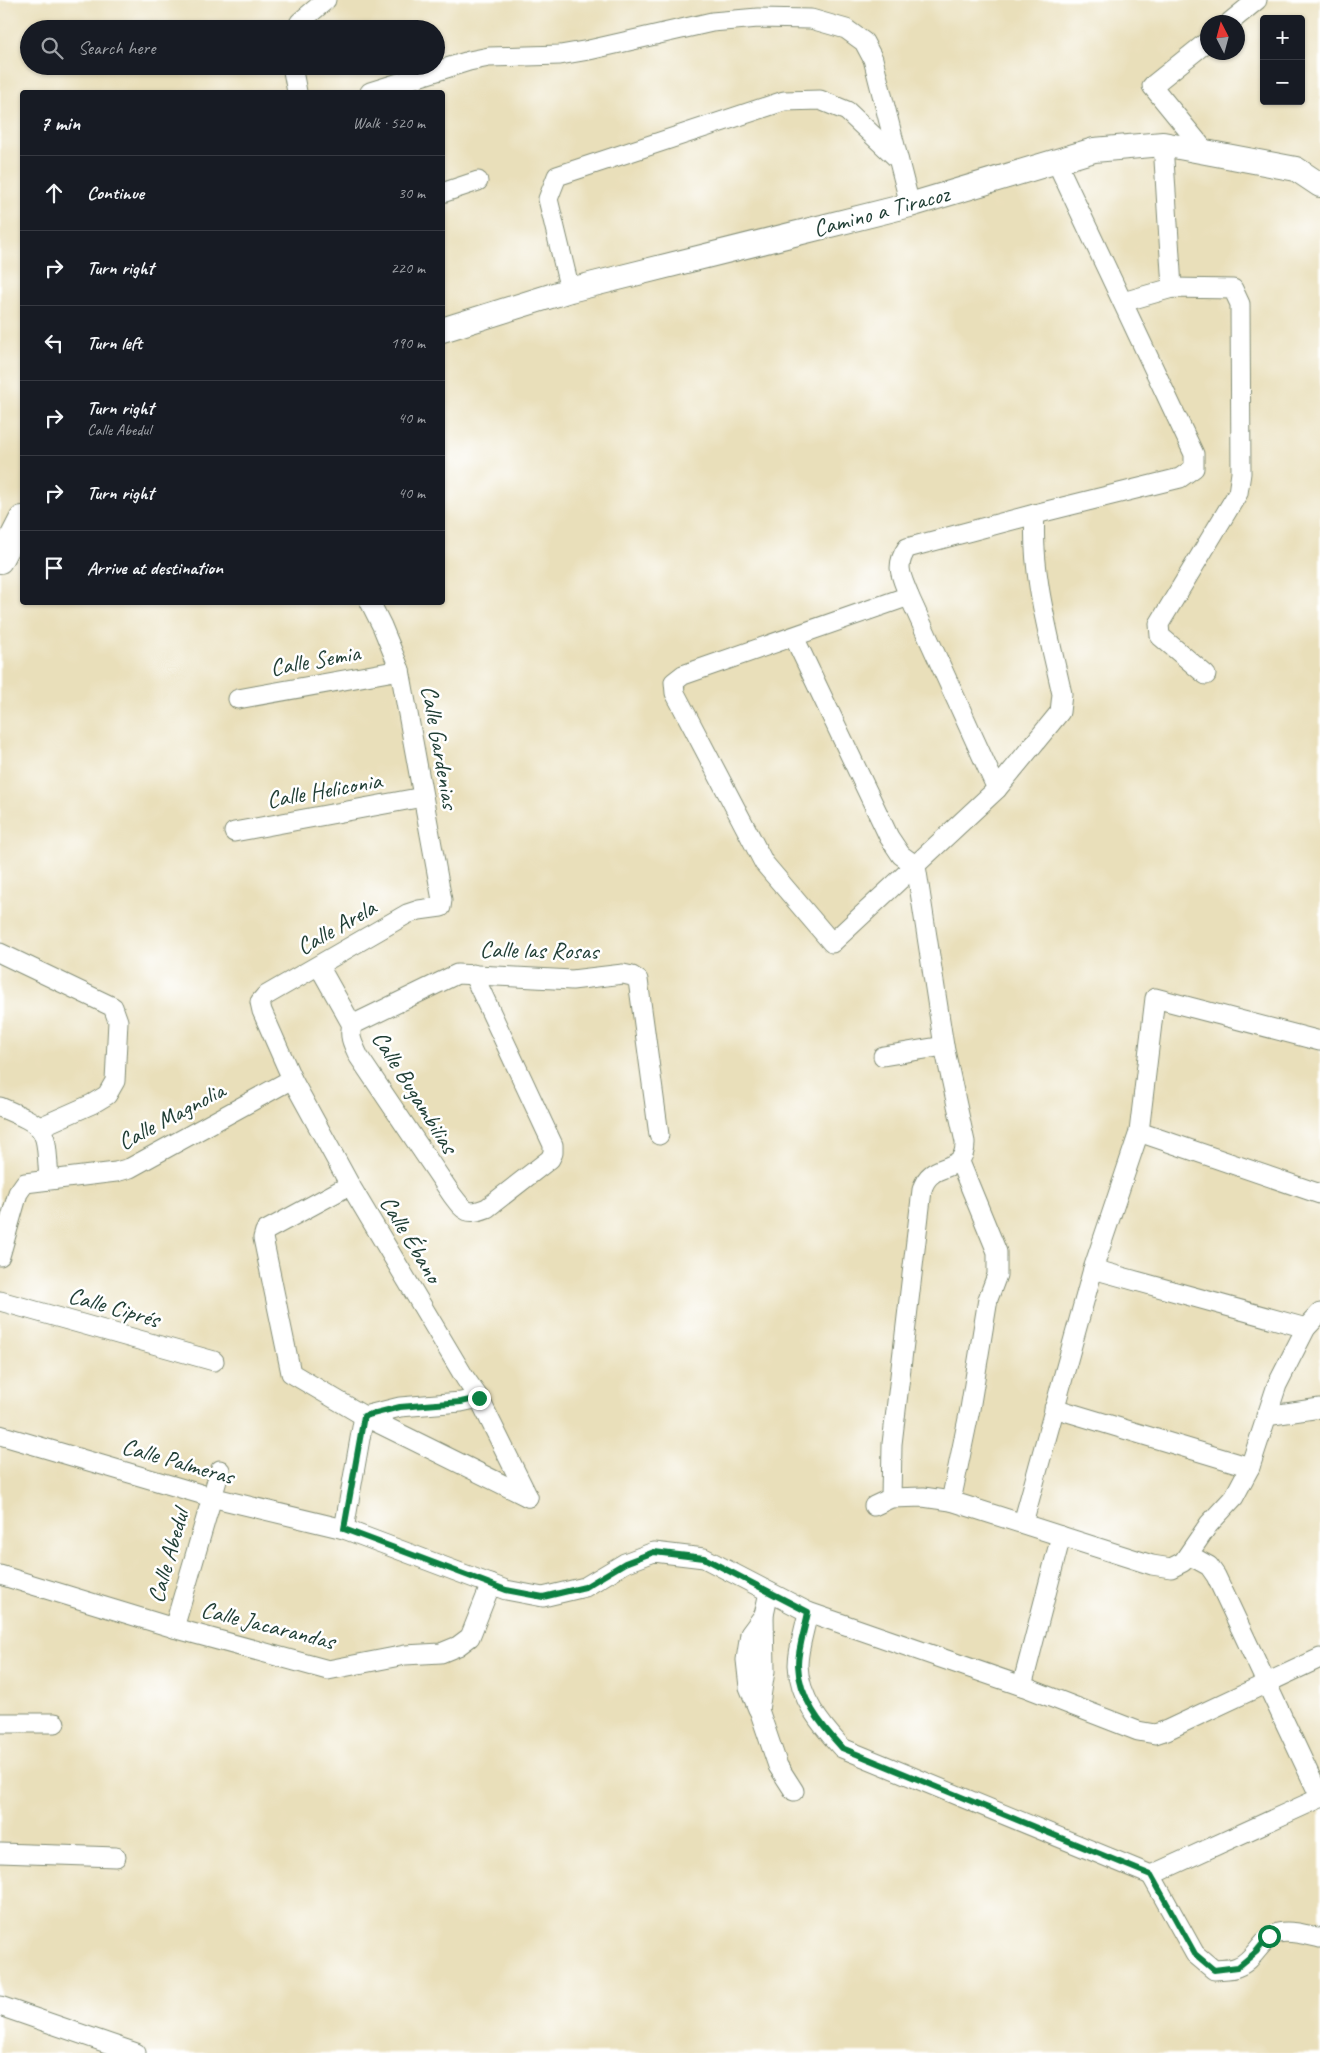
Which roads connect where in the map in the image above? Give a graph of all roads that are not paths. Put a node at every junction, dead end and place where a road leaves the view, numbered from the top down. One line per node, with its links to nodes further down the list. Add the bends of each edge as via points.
1 (326, 0): 4 (street)
2 (1257, 0): 3 (street)
3 (1239, 15)
4 (302, 20)
5 (1200, 47): 12 (street, via 1152,86)
6 (445, 69): 13 (street, via 489,57 560,55 712,22 758,18 811,20 846,29 864,42 873,59)
7 (294, 75): 9 (street)
8 (424, 75): 10 (street)
9 (297, 90)
10 (376, 90)
11 (1164, 144): 12 (street, Camino a Tiracoz); 14 (street, Camino a Tiracoz, via 1094,150); 19 (street)
12 (1205, 151): 16 (street, Camino a Tiracoz, via 1296,169)
13 (898, 159): 18 (street); 20 (street, via 847,110 820,100 784,102 557,176 548,199)
14 (1056, 161): 18 (street, Camino a Tiracoz); 21 (street)
15 (478, 181): 17 (street)
16 (1320, 185)
17 (445, 192)
18 (910, 205): 20 (street, Camino a Tiracoz)
19 (1172, 288): 21 (street); 30 (street, via 1233,289 1240,304 1241,473 1238,493 1159,624 1160,636)
20 (570, 290): 22 (street, Camino a Tiracoz)
21 (1122, 302): 23 (street, via 1194,454 1194,468 1180,478)
22 (445, 329)
23 (1035, 514): 26 (street, via 907,548 900,558 899,570); 32 (street, via 1033,542 1037,581 1062,694 1060,712)
24 (20, 522): 25 (street)
25 (0, 561)
26 (910, 596): 28 (street); 32 (street)
27 (372, 605): 29 (street, Calle Gardenias)
28 (794, 637): 35 (street, via 889,837 901,856); 35 (street, via 683,675 674,682 675,693 759,854 832,943)
29 (400, 670): 31 (street, Calle Semia); 33 (street, Calle Gardenias)
30 (1206, 674)
31 (238, 699)
32 (997, 789): 35 (street)
33 (423, 797): 34 (street, Calle Heliconia); 36 (street, Calle Gardenias)
34 (234, 832)
35 (916, 866): 43 (street)
36 (441, 906): 38 (street, Calle Arela, via 406,914)
37 (0, 953): 47 (street, via 113,1007 118,1021 115,1081 107,1095)
38 (319, 966): 40 (street, Calle Arela, via 265,996); 41 (street, Calle Bugambilias)
39 (473, 974): 41 (street, Calle las Rosas, via 457,974); 41 (street, Calle Bugambilias, via 550,1136 554,1153 487,1208 468,1212 452,1195 359,1057 351,1040); 49 (street, Calle las Rosas, via 572,980 623,974 638,980)
40 (260, 1002): 45 (street, Calle Ébano)
41 (352, 1025)
42 (1320, 1041): 48 (street, via 1154,998)
43 (944, 1046): 44 (street); 50 (street, via 965,1142 965,1153)
44 (883, 1056)
45 (292, 1079): 51 (street, Calle Magnolia, via 130,1168); 52 (street, Calle Ébano)
46 (0, 1107): 47 (street)
47 (40, 1127): 51 (street, via 46,1138)
48 (1139, 1132): 53 (street); 55 (street)
49 (659, 1136)
50 (960, 1162): 69 (street, via 997,1252 996,1275 988,1299); 69 (street, via 933,1172 925,1179 922,1190 883,1502 923,1497)
51 (49, 1179): 54 (street, Calle Magnolia, via 25,1183 18,1193)
52 (350, 1185): 60 (street, Calle Ébano); 63 (street, via 265,1231 263,1238 291,1373)
53 (1320, 1194)
54 (0, 1256)
55 (1093, 1269): 58 (street); 61 (street)
56 (0, 1301): 59 (street, Calle Ciprés)
57 (1320, 1312): 58 (street)
58 (1306, 1328): 64 (street)
59 (214, 1361)
60 (479, 1398): 63 (street, via 400,1407); 63 (street, Calle Ébano, via 528,1496)
61 (1054, 1408): 66 (street); 70 (street)
62 (1320, 1408): 64 (street)
63 (364, 1416): 71 (street)
64 (1266, 1416): 66 (street)
65 (0, 1435): 68 (street, Calle Palmeras)
66 (1250, 1467): 73 (street, via 1234,1497 1209,1524)
67 (220, 1470): 68 (street, Calle Abedul)
68 (211, 1498): 71 (street, Calle Palmeras); 78 (street, Calle Abedul)
69 (951, 1501): 70 (street)
70 (1023, 1523): 72 (street)
71 (344, 1529): 75 (street, Calle Palmeras)
72 (1061, 1536): 73 (street, via 1171,1568 1183,1562); 81 (street)
73 (1188, 1555): 80 (street, via 1209,1566 1216,1576)
74 (0, 1575): 78 (street, Calle Jacarandas)
75 (491, 1584): 76 (street, Calle Palmeras, via 543,1597 585,1587 625,1563 654,1552 704,1558); 78 (street, Calle Jacarandas, via 470,1637 458,1646 441,1653 405,1655 328,1670)
76 (769, 1592): 77 (street, Calle Palmeras); 84 (street, via 764,1615 765,1671 759,1710 778,1766)
77 (808, 1612): 81 (street, Calle Palmeras); 88 (street, via 798,1664 800,1682 821,1725 842,1748)
78 (174, 1628)
79 (1320, 1658): 80 (street, Calle Palmeras)
80 (1268, 1682): 81 (street, Calle Palmeras, via 1155,1734 1138,1731); 85 (street)
81 (1022, 1686)
82 (0, 1723): 83 (street)
83 (55, 1723)
84 (794, 1791)
85 (1320, 1798): 88 (street)
86 (0, 1853): 87 (street)
87 (116, 1858)
88 (1151, 1875): 89 (street, via 1195,1954 1214,1970 1238,1967 1269,1936 1279,1932)
89 (1320, 1938)
90 (0, 2006): 91 (street)
91 (136, 2053)

